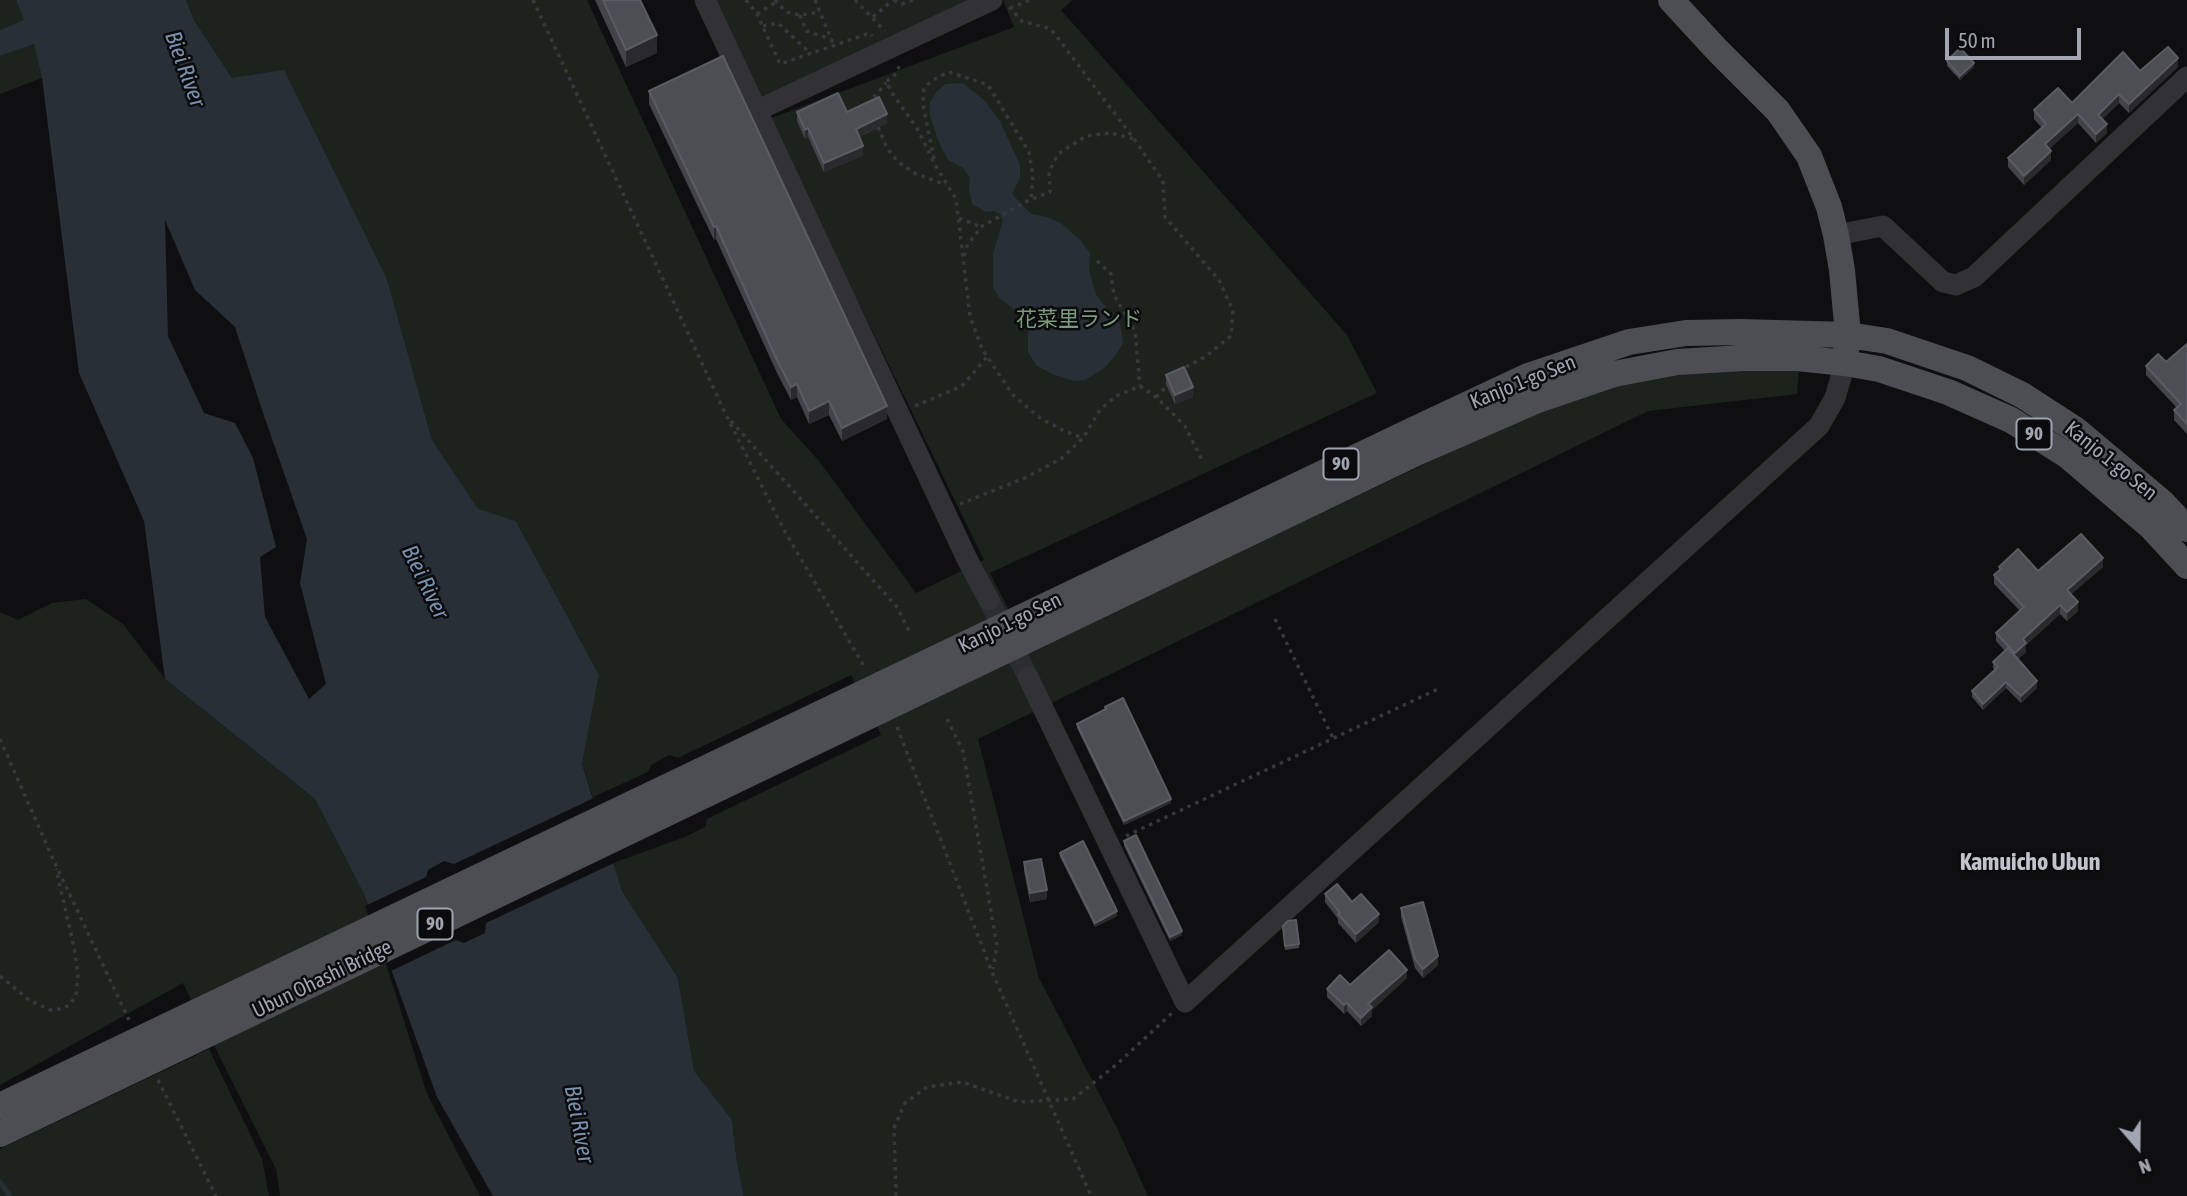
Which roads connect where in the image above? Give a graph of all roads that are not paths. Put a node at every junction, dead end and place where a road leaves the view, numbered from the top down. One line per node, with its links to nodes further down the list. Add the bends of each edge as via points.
1 (705, 0): 5 (street)
2 (1671, 0): 6 (main road, via 1778,111 1809,156)
3 (1001, 4): 5 (street, via 890,48)
4 (2187, 77): 6 (street, via 1974,277 1956,285 1943,282 1883,226)
5 (758, 110): 11 (street)
6 (1836, 235): 7 (main road)
7 (1848, 335): 8 (main road); 9 (main road, Kanjo 1-go Sen / 90, via 1887,341 1967,368 2022,395 2076,430); 13 (main road, Kanjo 1-go Sen / 90, via 1686,332 1629,342 1528,376)
8 (1845, 363): 10 (main road, Kanjo 1-go Sen / 90, via 1948,392 2011,420 2068,456 2150,526); 12 (street, via 1835,398 1819,426 1185,1002); 13 (main road, Kanjo 1-go Sen / 90, via 1797,358 1677,362 1614,374 1535,401)
9 (2187, 529)
10 (2187, 566)
11 (989, 600)
12 (1028, 677)
13 (874, 700): 14 (main road, Ubun Ohashi Bridge / 90); 15 (main road, Ubun Ohashi Bridge / 90)
14 (0, 1105)
15 (0, 1134)

